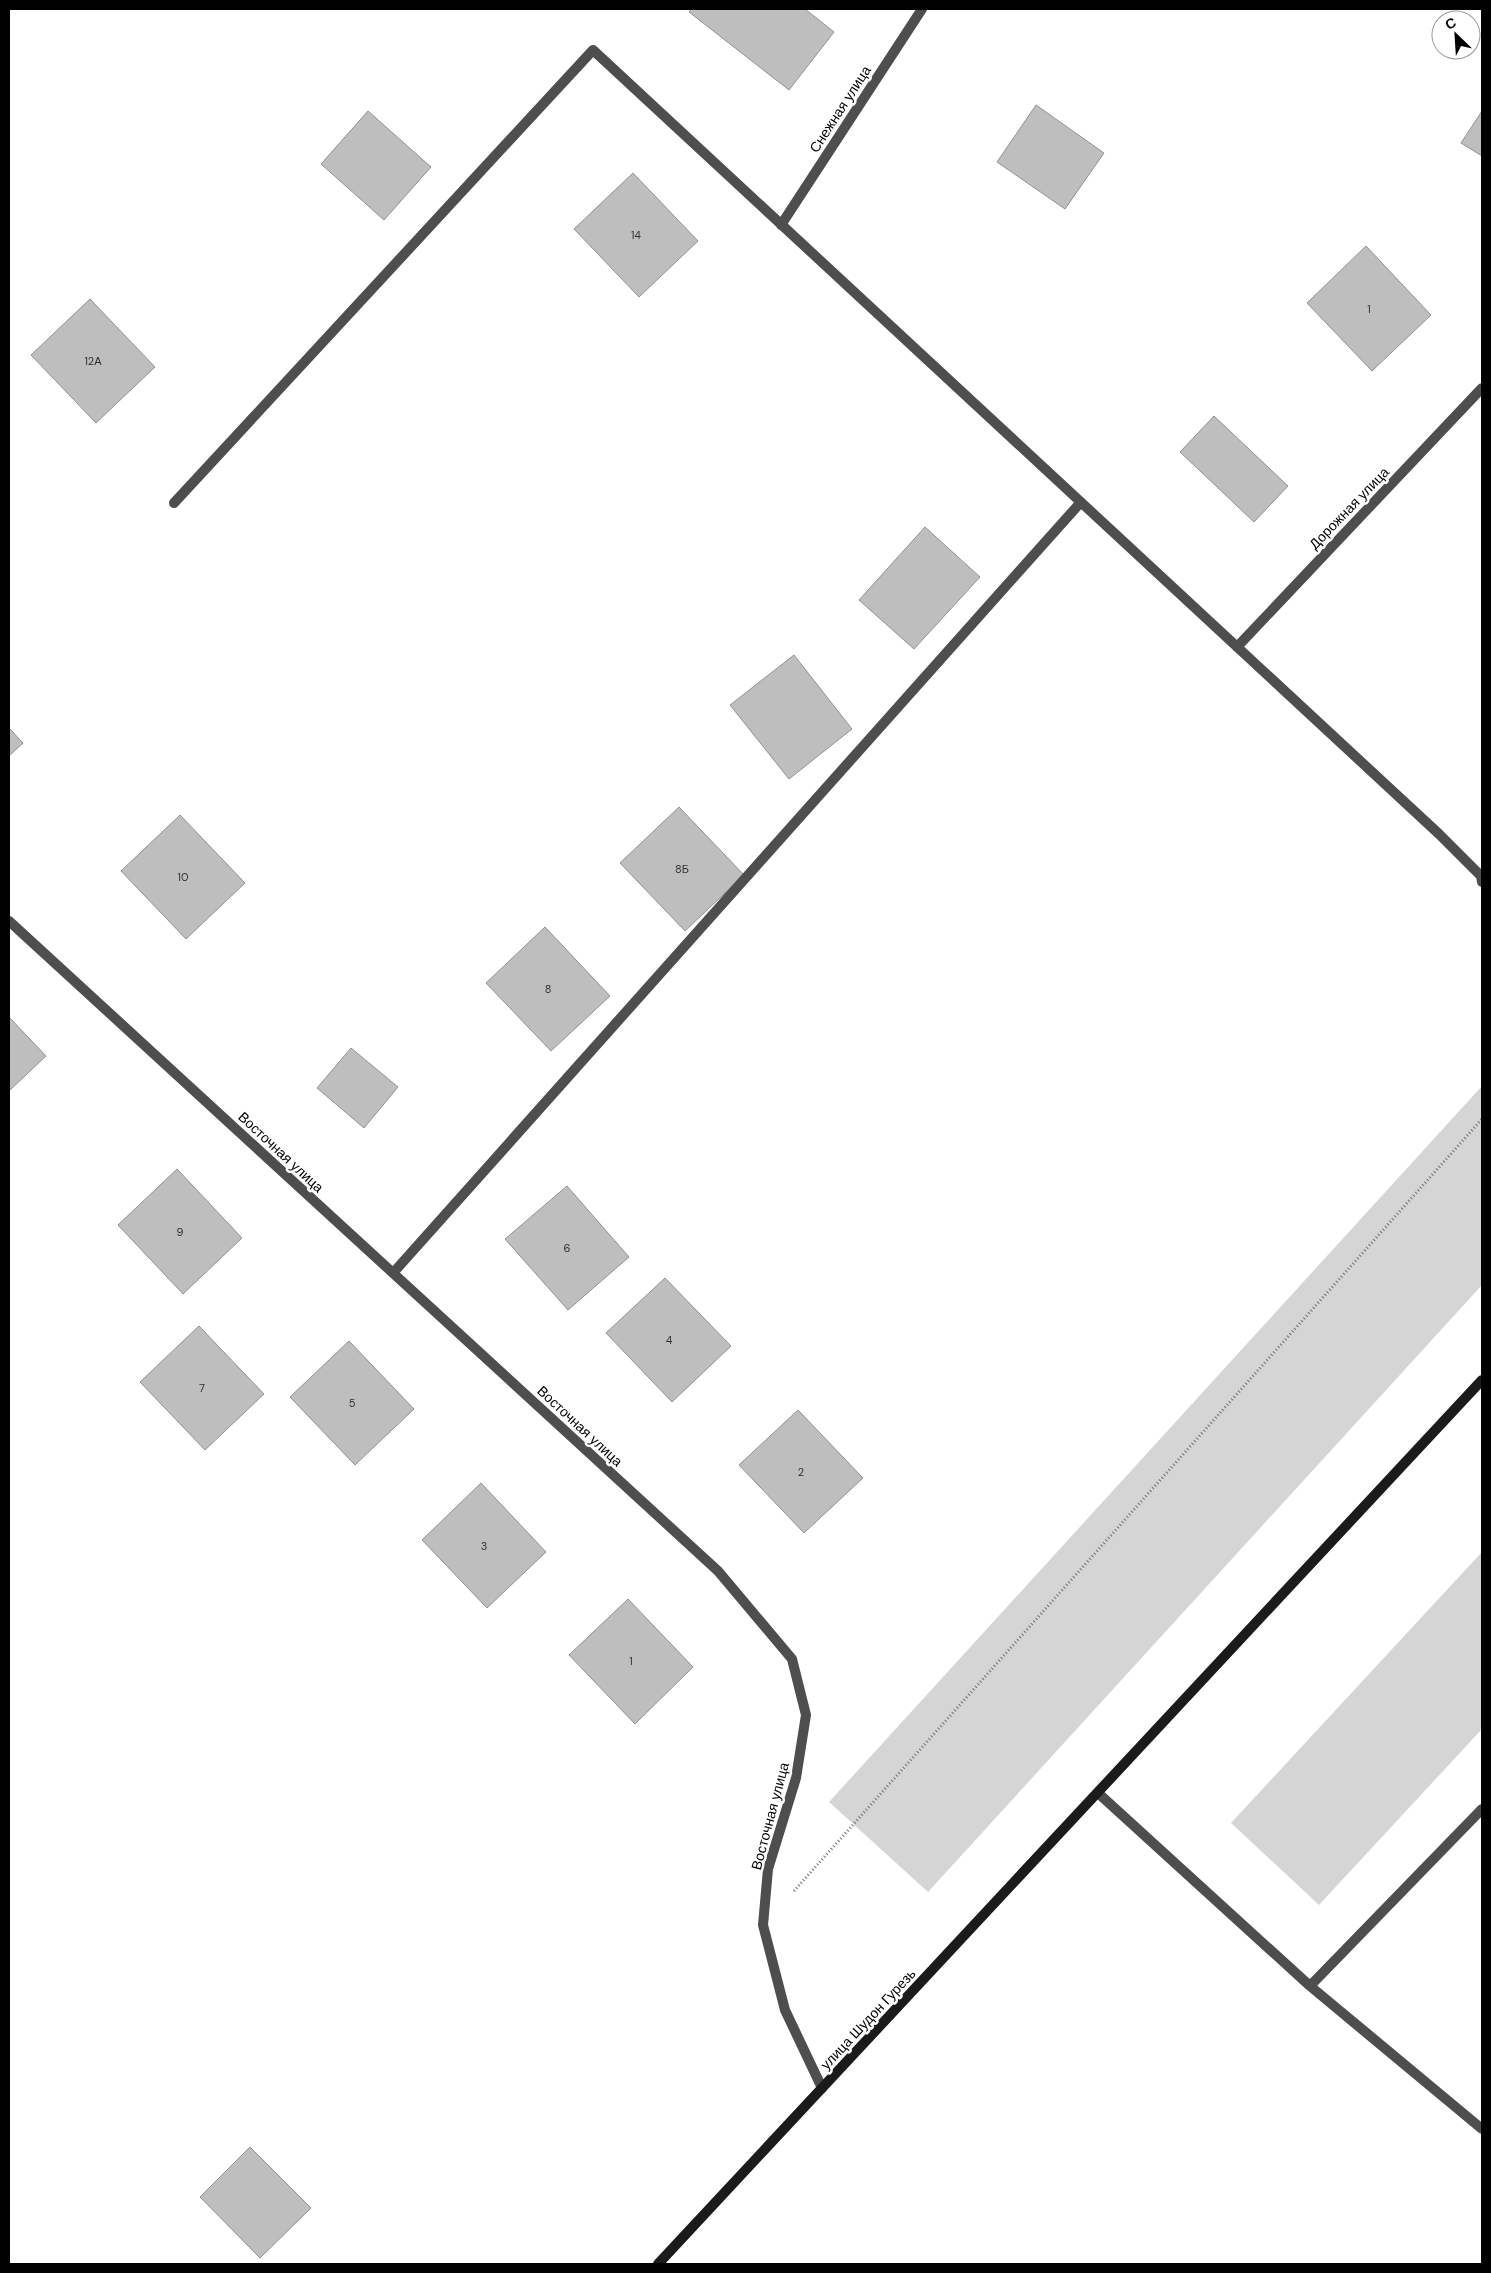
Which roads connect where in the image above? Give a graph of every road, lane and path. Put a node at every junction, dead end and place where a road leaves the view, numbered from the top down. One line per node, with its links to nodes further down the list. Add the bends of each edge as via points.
1 (922, 9): 2 (street, Снежная улица)
2 (781, 225): 4 (street); 5 (street, via 593,50)
3 (1482, 388): 6 (street, Дорожная улица)
4 (1081, 502): 6 (street); 10 (street)
5 (174, 503)
6 (1237, 647): 7 (street, via 1439,834 1481,876)
7 (1482, 882)
8 (9, 921): 10 (street, Восточная улица)
9 (1482, 1119): 16 (path)
10 (393, 1273): 16 (street, Восточная улица, via 718,1571 792,1660 806,1715 796,1778 768,1869)
11 (1482, 1380): 12 (street, улица Шудон Гурезь)
12 (1098, 1793): 17 (street); 18 (street, улица Шудон Гурезь)
13 (1482, 1809): 15 (street)
14 (1482, 1820): 15 (street)
15 (1471, 1821): 17 (street)
16 (764, 1925): 18 (street, Восточная улица, via 785,2010)
17 (1310, 1986): 19 (street)
18 (822, 2088): 20 (street, улица Шудон Гурезь)
19 (1482, 2129)
20 (658, 2264)

